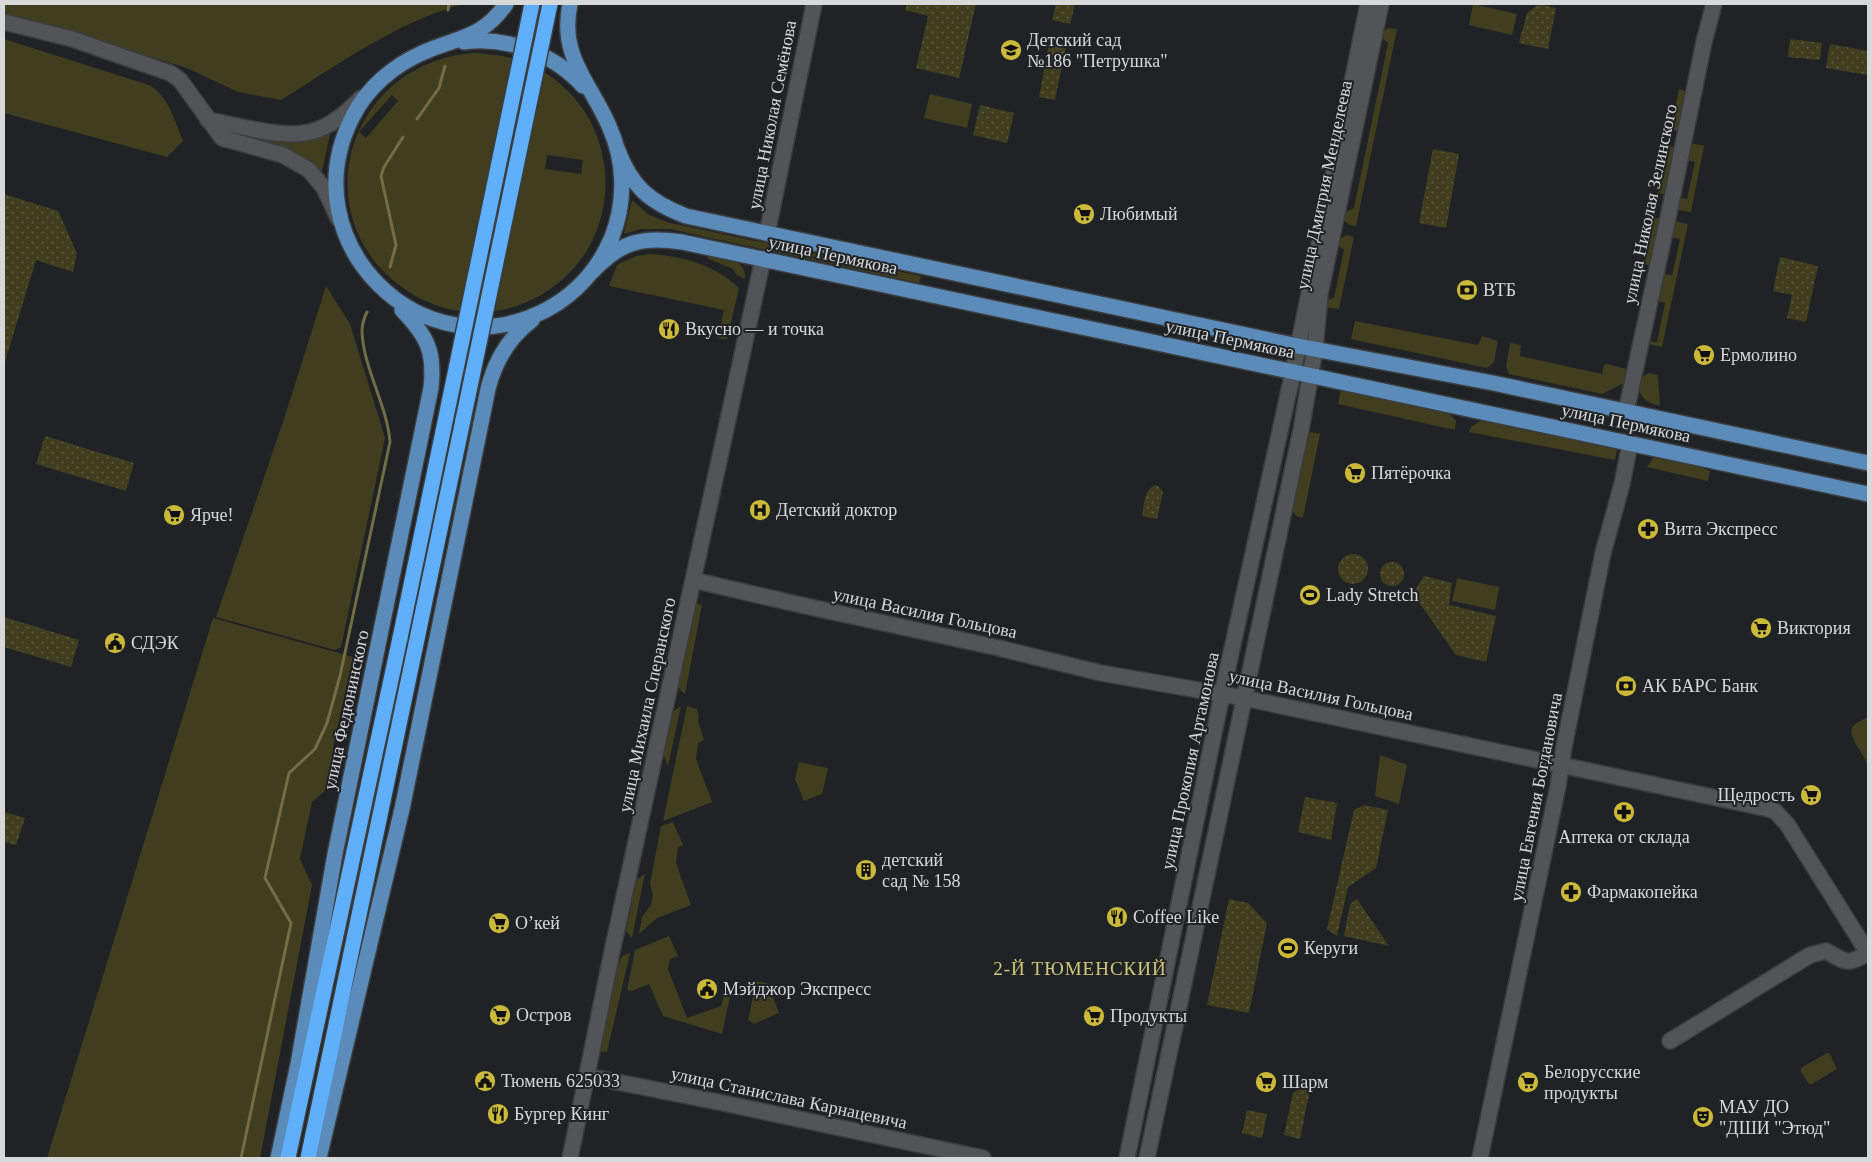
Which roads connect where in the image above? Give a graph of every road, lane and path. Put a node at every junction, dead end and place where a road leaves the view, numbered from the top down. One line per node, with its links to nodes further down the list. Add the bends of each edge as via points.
1 (506, 4): 10 (main road, via 484,28)
2 (532, 4): 37 (highway, bridge)
3 (550, 4): 38 (highway, bridge)
4 (570, 4): 12 (main road, via 567,29 571,53)
5 (814, 4): 16 (street, улица Николая Семёнова)
6 (1368, 4): 21 (street, улица Дмитрия Менделеева)
7 (1381, 4): 22 (street, улица Дмитрия Менделеева, via 1320,294)
8 (1714, 4): 25 (street, улица Николая Зелинского)
9 (4, 22): 13 (street, via 72,39 170,72 180,80)
10 (438, 46): 11 (main road, via 396,66); 12 (main road, via 484,41 524,48 560,66)
11 (373, 87): 13 (street, via 337,119 307,133 285,134); 15 (main road, via 353,115 337,163 336,197)
12 (596, 103): 14 (main road)
13 (208, 120): 15 (street, via 222,138 283,155 309,170 324,188)
14 (617, 148): 16 (main road, улица Пермякова, via 635,184 661,205 686,216); 18 (main road, via 621,174 619,213 606,250)
15 (344, 230): 19 (main road, via 358,261)
16 (767, 234): 21 (main road, улица Пермякова)
17 (763, 259): 18 (main road, улица Пермякова, via 654,239 621,247); 23 (main road, улица Пермякова); 29 (street, улица Михаила Сперанского)
18 (592, 272): 20 (main road)
19 (380, 287): 20 (main road, via 422,315 464,326 507,324); 36 (main road, улица Федюнинского, via 422,332 431,352 433,372 336,845 300,1054)
20 (552, 307): 39 (main road, via 511,339 498,359 489,384 402,810)
21 (1298, 346): 22 (main road, улица Пермякова); 23 (street, улица Дмитрия Менделеева)
22 (1314, 349): 24 (street, улица Дмитрия Менделеева); 25 (main road, улица Пермякова)
23 (1293, 372): 24 (main road, улица Пермякова); 30 (street, улица Прокопия Артамонова)
24 (1310, 375): 26 (main road, улица Пермякова); 31 (street)
25 (1626, 412): 27 (main road, улица Пермякова)
26 (1630, 444): 28 (main road, улица Пермякова); 32 (street, улица Евгения Богдановича)
27 (1868, 463)
28 (1868, 494)
29 (693, 580): 30 (street, улица Василия Гольцова, via 1101,673); 35 (street, улица Михаила Сперанского)
30 (1222, 694): 31 (street, улица Василия Гольцова); 42 (street, улица Прокопия Артамонова)
31 (1244, 698): 32 (street, улица Василия Гольцова); 43 (street)
32 (1561, 764): 33 (street, улица Василия Гольцова, via 1776,812); 44 (street, улица Евгения Богдановича)
33 (1866, 944): 34 (street, via 1855,962 1843,961 1826,951 1810,955)
34 (1670, 1041)
35 (587, 1076): 40 (street, улица Михаила Сперанского); 41 (street, улица Станислава Карнацевича)
36 (278, 1158)
37 (288, 1158)
38 (308, 1158)
39 (318, 1158)
40 (570, 1158)
41 (983, 1158)
42 (1127, 1158)
43 (1147, 1158)
44 (1480, 1158)

